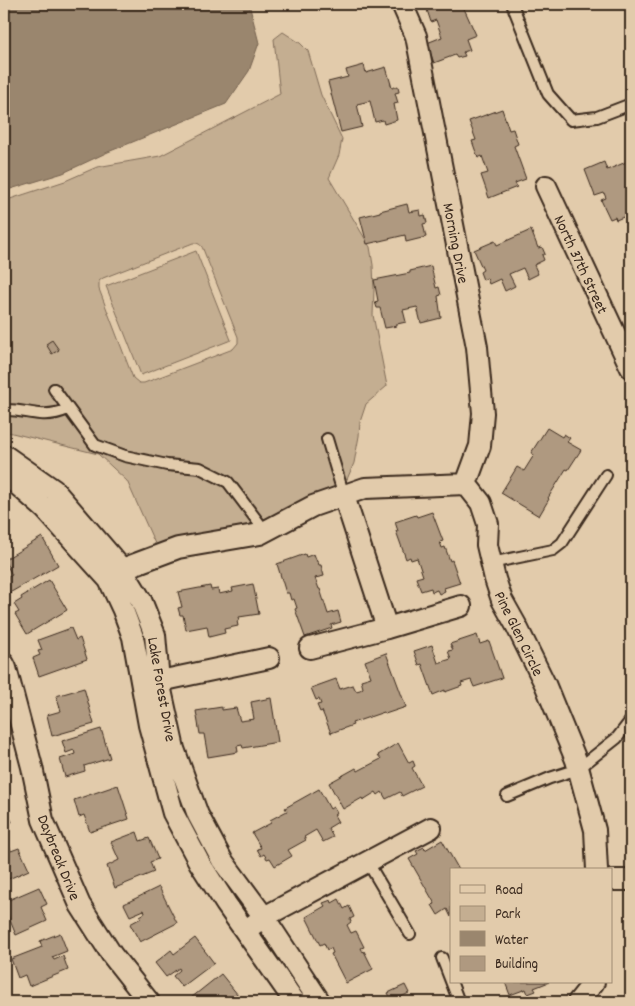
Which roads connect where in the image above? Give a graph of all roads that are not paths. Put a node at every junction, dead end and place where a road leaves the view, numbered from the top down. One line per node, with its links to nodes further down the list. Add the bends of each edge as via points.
1 (402, 4): 13 (street, Morning Drive, via 416,36 477,347 483,412 480,446)
2 (512, 4): 3 (lane, via 548,94 571,120 597,118)
3 (631, 104)
4 (546, 186): 5 (street, North 37th Street)
5 (631, 368)
6 (54, 389): 8 (lane)
7 (4, 410): 8 (lane, via 41,414)
8 (68, 410): 15 (lane, via 95,445 125,456 200,468 228,482)
9 (327, 439): 14 (lane)
10 (4, 455): 17 (street, Lake Forest Drive, via 54,490)
11 (4, 473): 23 (street, Lake Forest Drive, via 45,509 110,580)
12 (606, 476): 16 (lane, via 562,543 553,550)
13 (466, 484): 14 (street, via 365,488); 16 (street, Pine Glen Circle, via 481,503 488,524 487,545)
14 (344, 496): 15 (street, via 313,506); 19 (street)
15 (265, 531): 17 (street, via 178,548)
16 (491, 563): 25 (street, Pine Glen Circle, via 502,600 545,684)
17 (122, 569): 23 (street, Lake Forest Drive, via 141,600 155,635)
18 (460, 606): 19 (street)
19 (387, 628): 20 (street)
20 (310, 648)
21 (269, 658): 23 (street)
22 (4, 664): 39 (street, Daybreak Drive, via 43,820 80,905 112,955)
23 (150, 683): 32 (street, Lake Forest Drive, via 198,815 222,860); 33 (street, Lake Forest Drive, via 149,725 174,813 200,862)
24 (631, 720): 25 (lane, via 617,738)
25 (578, 769): 26 (lane); 29 (street, Pine Glen Circle, via 595,830)
26 (507, 796)
27 (431, 828): 28 (street)
28 (367, 861): 32 (street); 34 (lane)
29 (597, 868)
30 (612, 880): 31 (street)
31 (631, 880)
32 (264, 917): 33 (street); 41 (street, Lake Forest Drive)
33 (245, 931): 40 (street, Lake Forest Drive)
34 (410, 934)
35 (442, 958): 36 (lane)
36 (450, 980)
37 (451, 984): 42 (lane)
38 (592, 984): 43 (street)
39 (149, 1002)
40 (295, 1002)
41 (320, 1002)
42 (458, 1002)
43 (578, 1002)

